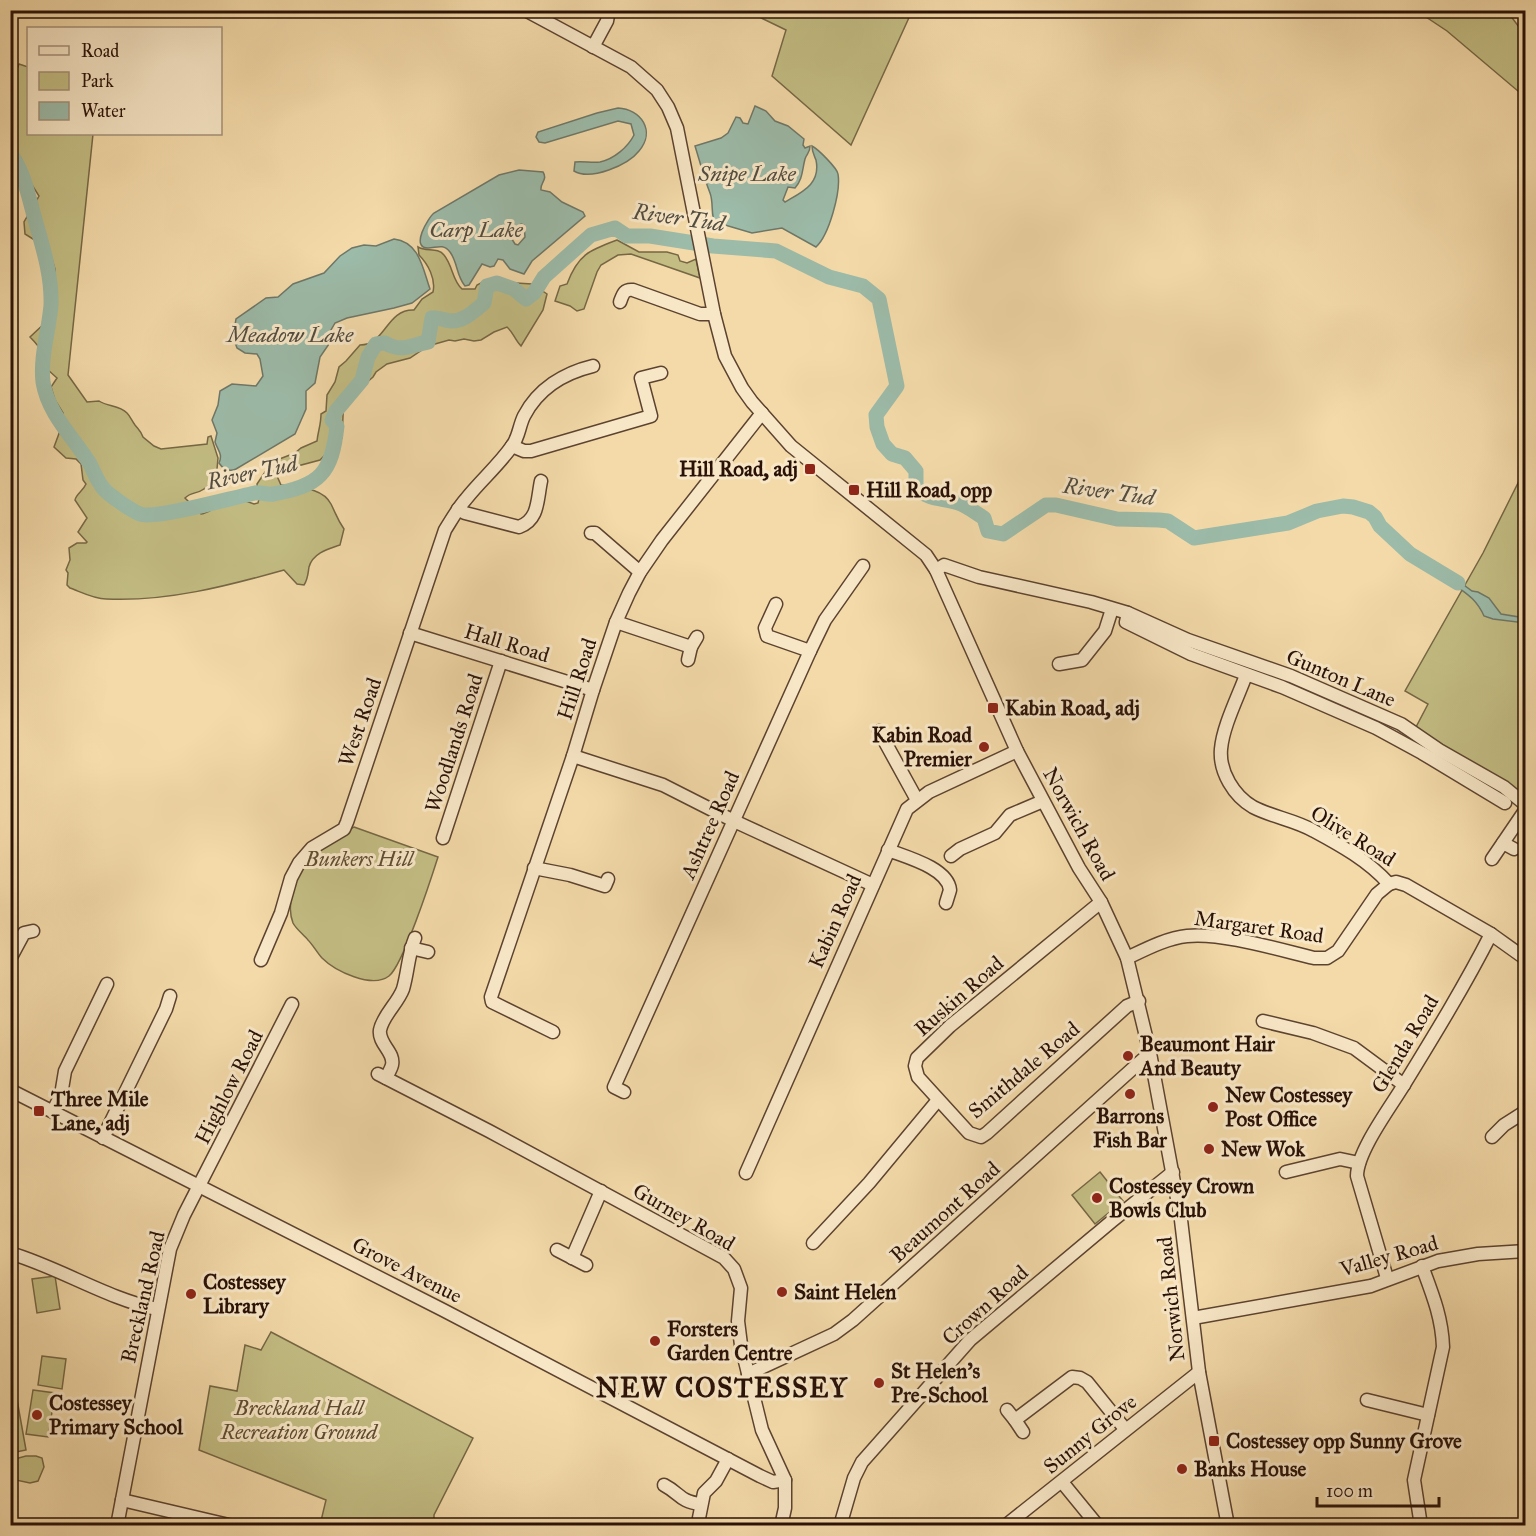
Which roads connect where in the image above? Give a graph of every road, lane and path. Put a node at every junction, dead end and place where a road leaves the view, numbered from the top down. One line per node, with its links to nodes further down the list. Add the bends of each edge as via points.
1 (525, 10): 3 (street, Norwich Road)
2 (609, 10): 3 (street)
3 (593, 46): 5 (street, Norwich Road, via 644,77 668,107 680,142)
4 (620, 302): 5 (street, via 623,292 633,290 700,314)
5 (714, 314): 8 (street, Norwich Road, via 725,356 742,388)
6 (593, 366): 9 (street, West Road, via 578,364 553,382 523,418)
7 (661, 373): 9 (street, via 640,374 657,415 531,451)
8 (762, 413): 14 (street, Norwich Road, via 791,446 926,555); 15 (street, Hill Road)
9 (512, 446): 11 (street, West Road)
10 (541, 481): 11 (street, via 533,518 528,524 506,530)
11 (458, 509): 20 (street, West Road, via 437,551)
12 (591, 533): 15 (street)
13 (856, 570): 21 (street, Ashtree Road)
14 (936, 570): 17 (street, Gunton Lane, via 944,565 979,578); 28 (street, Norwich Road)
15 (640, 572): 19 (street, Hill Road)
16 (776, 604): 21 (street, via 765,628 767,636)
17 (1112, 609): 18 (street, Gunton Lane); 24 (street, via 1105,631 1082,660)
18 (1128, 614): 25 (street, Gunton Lane, via 1126,622 1138,629); 33 (street, Gunton Lane, via 1387,717 1499,783)
19 (616, 622): 22 (street, via 694,642); 26 (street, Hill Road)
20 (410, 633): 23 (street, Hall Road); 53 (street, West Road, via 348,822 344,829 312,848 299,863)
21 (810, 651): 34 (street, Ashtree Road)
22 (688, 660)
23 (501, 661): 26 (street, Hall Road); 35 (street, Woodlands Road)
24 (1059, 664)
25 (1246, 675): 32 (street, Gunton Lane, via 1376,728); 43 (street, Olive Road, via 1221,750 1228,781 1254,807 1314,830 1374,868)
26 (593, 690): 29 (street, Hill Road)
27 (879, 731): 30 (street)
28 (1017, 751): 30 (street, Kabin Road); 31 (street, Norwich Road)
29 (573, 756): 34 (street, via 663,785); 39 (street, Hill Road)
30 (917, 800): 36 (street, Kabin Road, via 907,809)
31 (1043, 801): 37 (street, via 1019,809 995,833); 45 (street, Norwich Road)
32 (1505, 803)
33 (1526, 807): 38 (street, Gunton Lane, via 1508,846)
34 (734, 821): 44 (street); 63 (street, Ashtree Road, via 614,1087)
35 (443, 838)
36 (888, 850): 40 (street); 44 (street, Kabin Road)
37 (951, 856)
38 (1492, 859)
39 (534, 868): 41 (street, via 605,886); 59 (street, Hill Road, via 489,993)
40 (946, 878): 42 (street); 46 (street, via 950,890)
41 (608, 879)
42 (961, 883)
43 (1389, 884): 48 (street, Olive Road, via 1406,885); 50 (street, Margaret Road, via 1377,894 1338,951 1327,958 1202,935 1176,938)
44 (873, 885): 70 (street, Kabin Road)
45 (1101, 902): 50 (street, Norwich Road); 64 (street, Ruskin Road, via 950,1026 917,1058 918,1077)
46 (946, 903)
47 (33, 931): 51 (street, via 24,933)
48 (1491, 934): 52 (street, Olive Road); 61 (street, Glenda Road)
49 (428, 952): 74 (street, Gurney Road, via 413,943 403,989 382,1025 383,1044 392,1059 382,1076)
50 (1127, 958): 55 (street, Norwich Road)
51 (10, 959)
52 (1526, 959)
53 (261, 960)
54 (107, 984): 65 (street, via 65,1071 61,1095)
55 (1139, 1001): 60 (street, Norwich Road); 64 (street, Smithdale Road, via 1127,1006 981,1137 969,1133)
56 (292, 1004): 73 (street, Highlow Road)
57 (170, 1006): 68 (street)
58 (1270, 1027): 61 (street, via 1326,1037 1354,1048)
59 (548, 1033)
60 (1150, 1053): 71 (street, Norwich Road); 86 (street, Beaumont Road, via 853,1320 834,1334)
61 (1404, 1085): 69 (street, Glenda Road)
62 (10, 1090): 65 (street, Grove Avenue)
63 (624, 1092)
64 (938, 1100): 75 (street)
65 (53, 1111): 68 (street, Grove Avenue)
66 (1526, 1111): 67 (street)
67 (1492, 1137)
68 (103, 1138): 73 (street, Grove Avenue)
69 (1359, 1163): 72 (street, via 1340,1159); 82 (street, via 1357,1176)
70 (745, 1165)
71 (1173, 1172): 84 (street, Norwich Road); 103 (street, Crown Road, via 970,1340 861,1462)
72 (1293, 1174)
73 (200, 1187): 83 (street, Breckland Road, via 170,1249); 93 (street, Grove Avenue)
74 (601, 1191): 79 (street); 86 (street, Gurney Road, via 724,1258 734,1269 741,1288 738,1321)
75 (813, 1243)
76 (557, 1250): 79 (street)
77 (1526, 1251): 81 (street, Valley Road, via 1466,1256)
78 (10, 1253): 83 (street)
79 (572, 1258): 80 (street)
80 (586, 1265)
81 (1422, 1266): 82 (street, Valley Road); 89 (street, via 1438,1308 1443,1347)
82 (1387, 1278): 84 (street, Valley Road, via 1371,1286)
83 (157, 1309): 97 (street, Breckland Road)
84 (1193, 1318): 85 (street, Norwich Road)
85 (1199, 1372): 91 (street, Sunny Grove); 106 (street, Norwich Road)
86 (748, 1374): 94 (street, Gurney Road, via 762,1430)
87 (1367, 1400): 89 (street)
88 (1007, 1410): 90 (street)
89 (1428, 1415): 107 (street, via 1414,1480)
90 (1015, 1420): 91 (street, via 1072,1377 1080,1377); 92 (street)
91 (1125, 1429): 95 (street, Sunny Grove)
92 (1023, 1432)
93 (728, 1459): 94 (street, Grove Avenue, via 768,1480); 98 (street)
94 (785, 1480): 102 (street, Gurney Road)
95 (1062, 1482): 104 (street, Sunny Grove); 105 (street)
96 (664, 1485): 98 (street, via 685,1501)
97 (122, 1500): 100 (street, Breckland Road); 101 (street)
98 (700, 1504): 99 (street)
99 (699, 1518)
100 (117, 1526)
101 (233, 1526)
102 (781, 1526)
103 (840, 1526)
104 (1005, 1526)
105 (1098, 1526)
106 (1228, 1526)
107 (1421, 1526)

